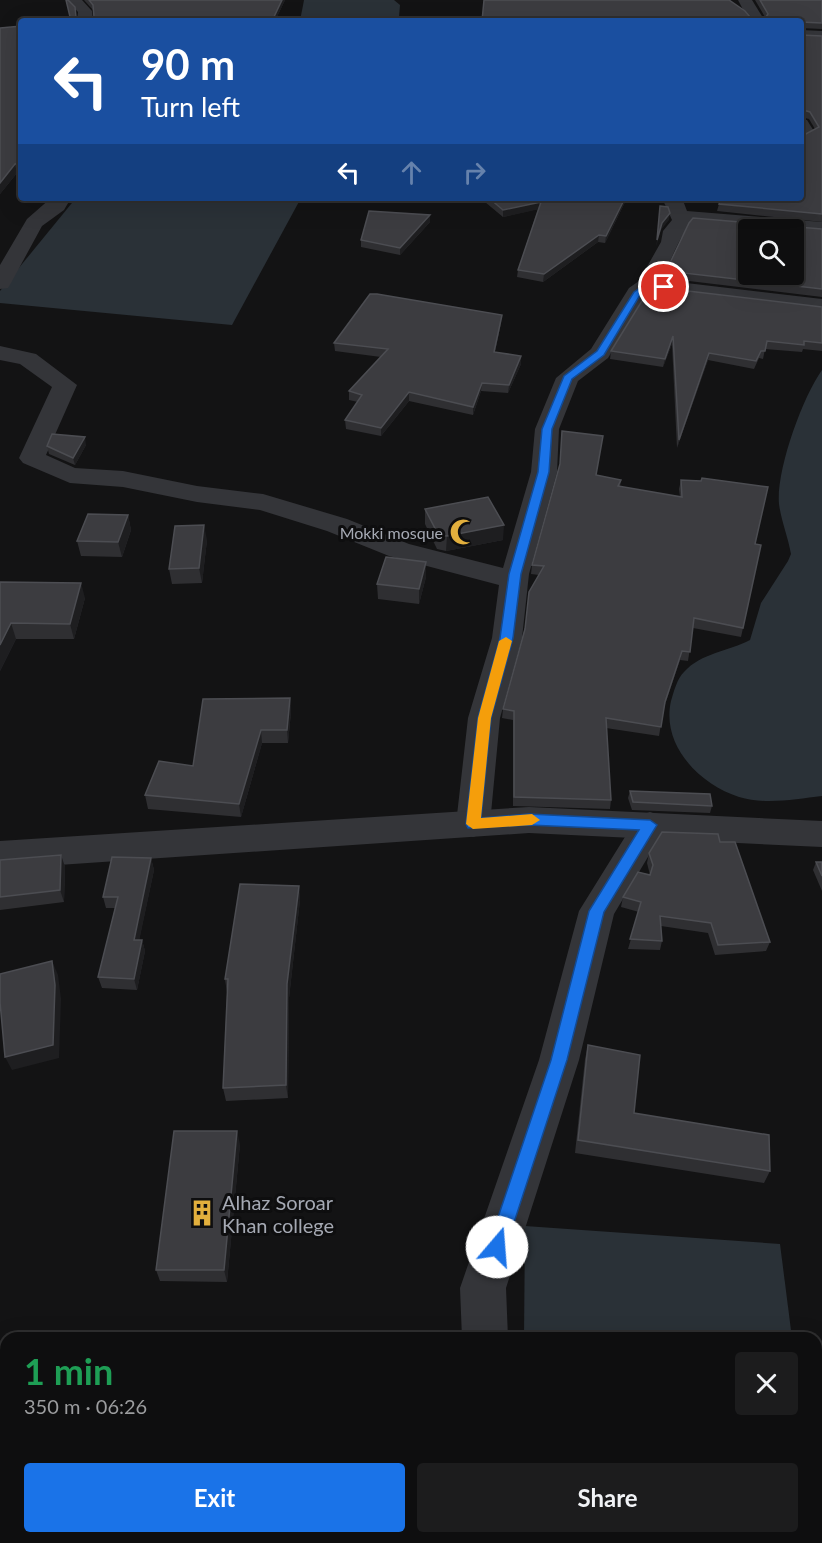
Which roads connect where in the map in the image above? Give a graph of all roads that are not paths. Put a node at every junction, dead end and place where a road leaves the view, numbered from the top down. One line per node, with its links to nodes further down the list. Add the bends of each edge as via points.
1 (74, 0): 3 (street, via 85,11)
2 (745, 0): 4 (street)
3 (85, 18)
4 (755, 18)
5 (804, 35): 6 (street)
6 (822, 36)
7 (60, 201): 10 (street, via 34,224)
8 (676, 207): 9 (street); 11 (street, via 682,221 673,231)
9 (822, 228)
10 (0, 283)
11 (648, 285): 12 (street); 14 (street, via 637,293 600,353 568,378 547,429 544,472)
12 (822, 306)
13 (0, 353): 14 (street, via 28,359 65,386 32,458 70,475 123,479 263,502 399,550)
14 (514, 580): 15 (street, via 507,638 484,718)
15 (473, 824): 16 (street, via 529,820); 18 (street)
16 (650, 825): 17 (street); 19 (street, via 597,911 559,1060 483,1288)
17 (822, 834)
18 (0, 855)
19 (485, 1332)

